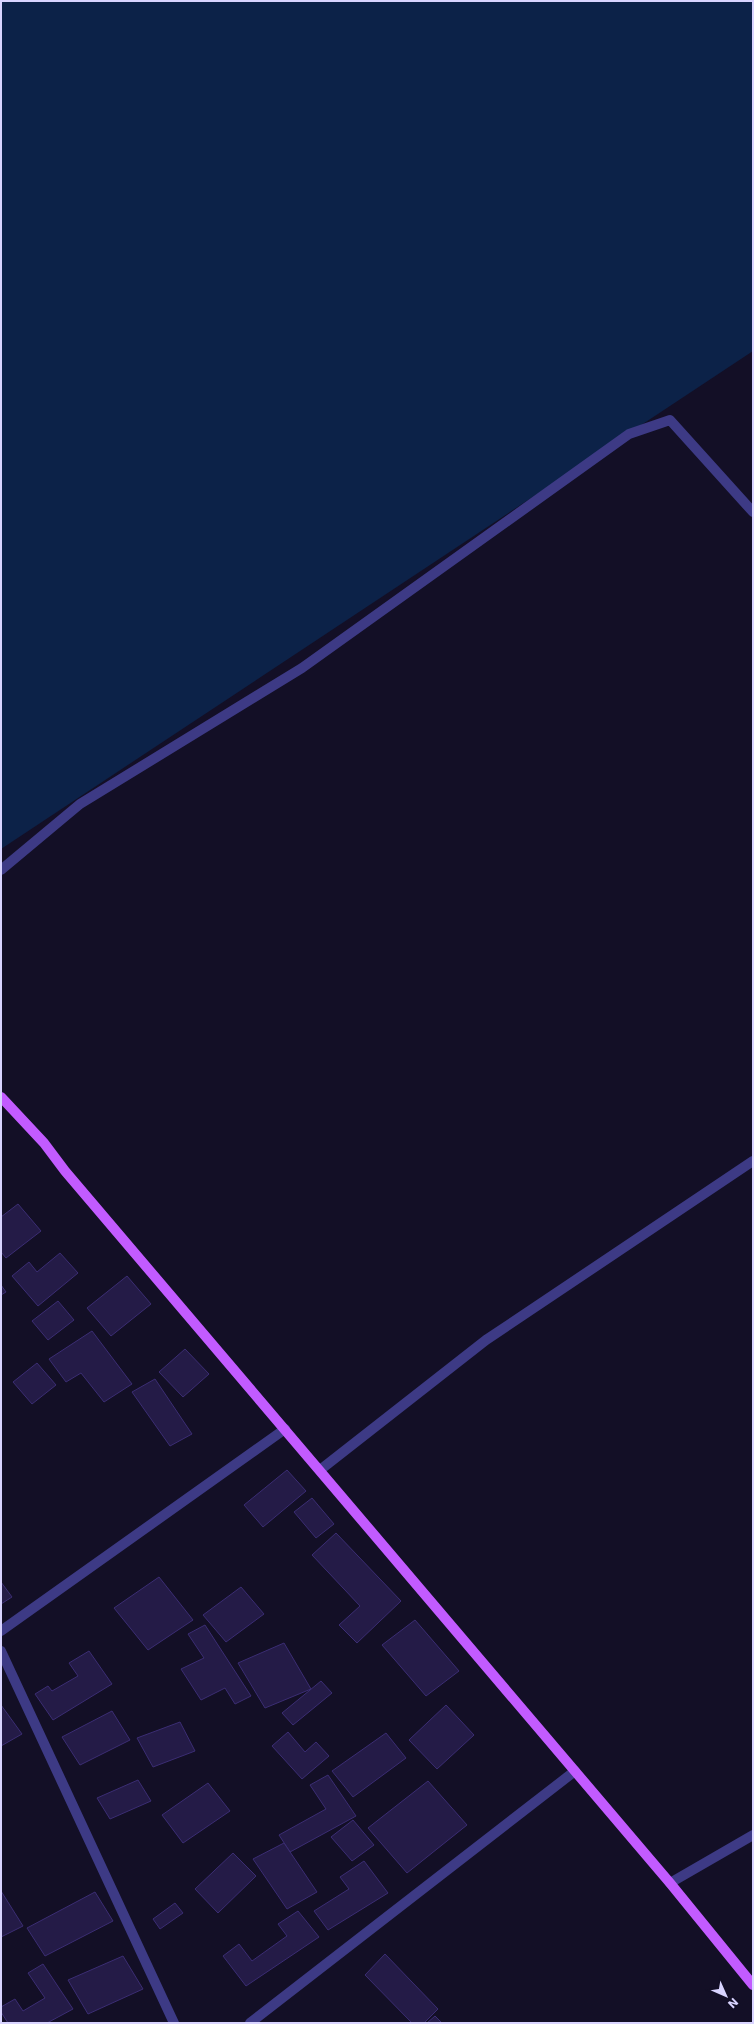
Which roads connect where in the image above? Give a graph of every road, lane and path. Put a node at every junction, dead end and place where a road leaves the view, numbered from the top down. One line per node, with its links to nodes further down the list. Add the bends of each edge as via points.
1 (753, 512): 2 (street, via 670,420 629,434 302,668 80,804)
2 (1, 870)
3 (1, 1097): 5 (main road, via 44,1143)
4 (753, 1161): 6 (street, via 486,1340)
5 (285, 1429): 6 (main road); 7 (street)
6 (320, 1470): 9 (main road)
7 (1, 1631)
8 (1, 1651): 13 (street)
9 (575, 1771): 11 (main road); 14 (street)
10 (753, 1835): 11 (street)
11 (670, 1882): 12 (main road)
12 (753, 1985)
13 (174, 2023)
14 (250, 2023)

